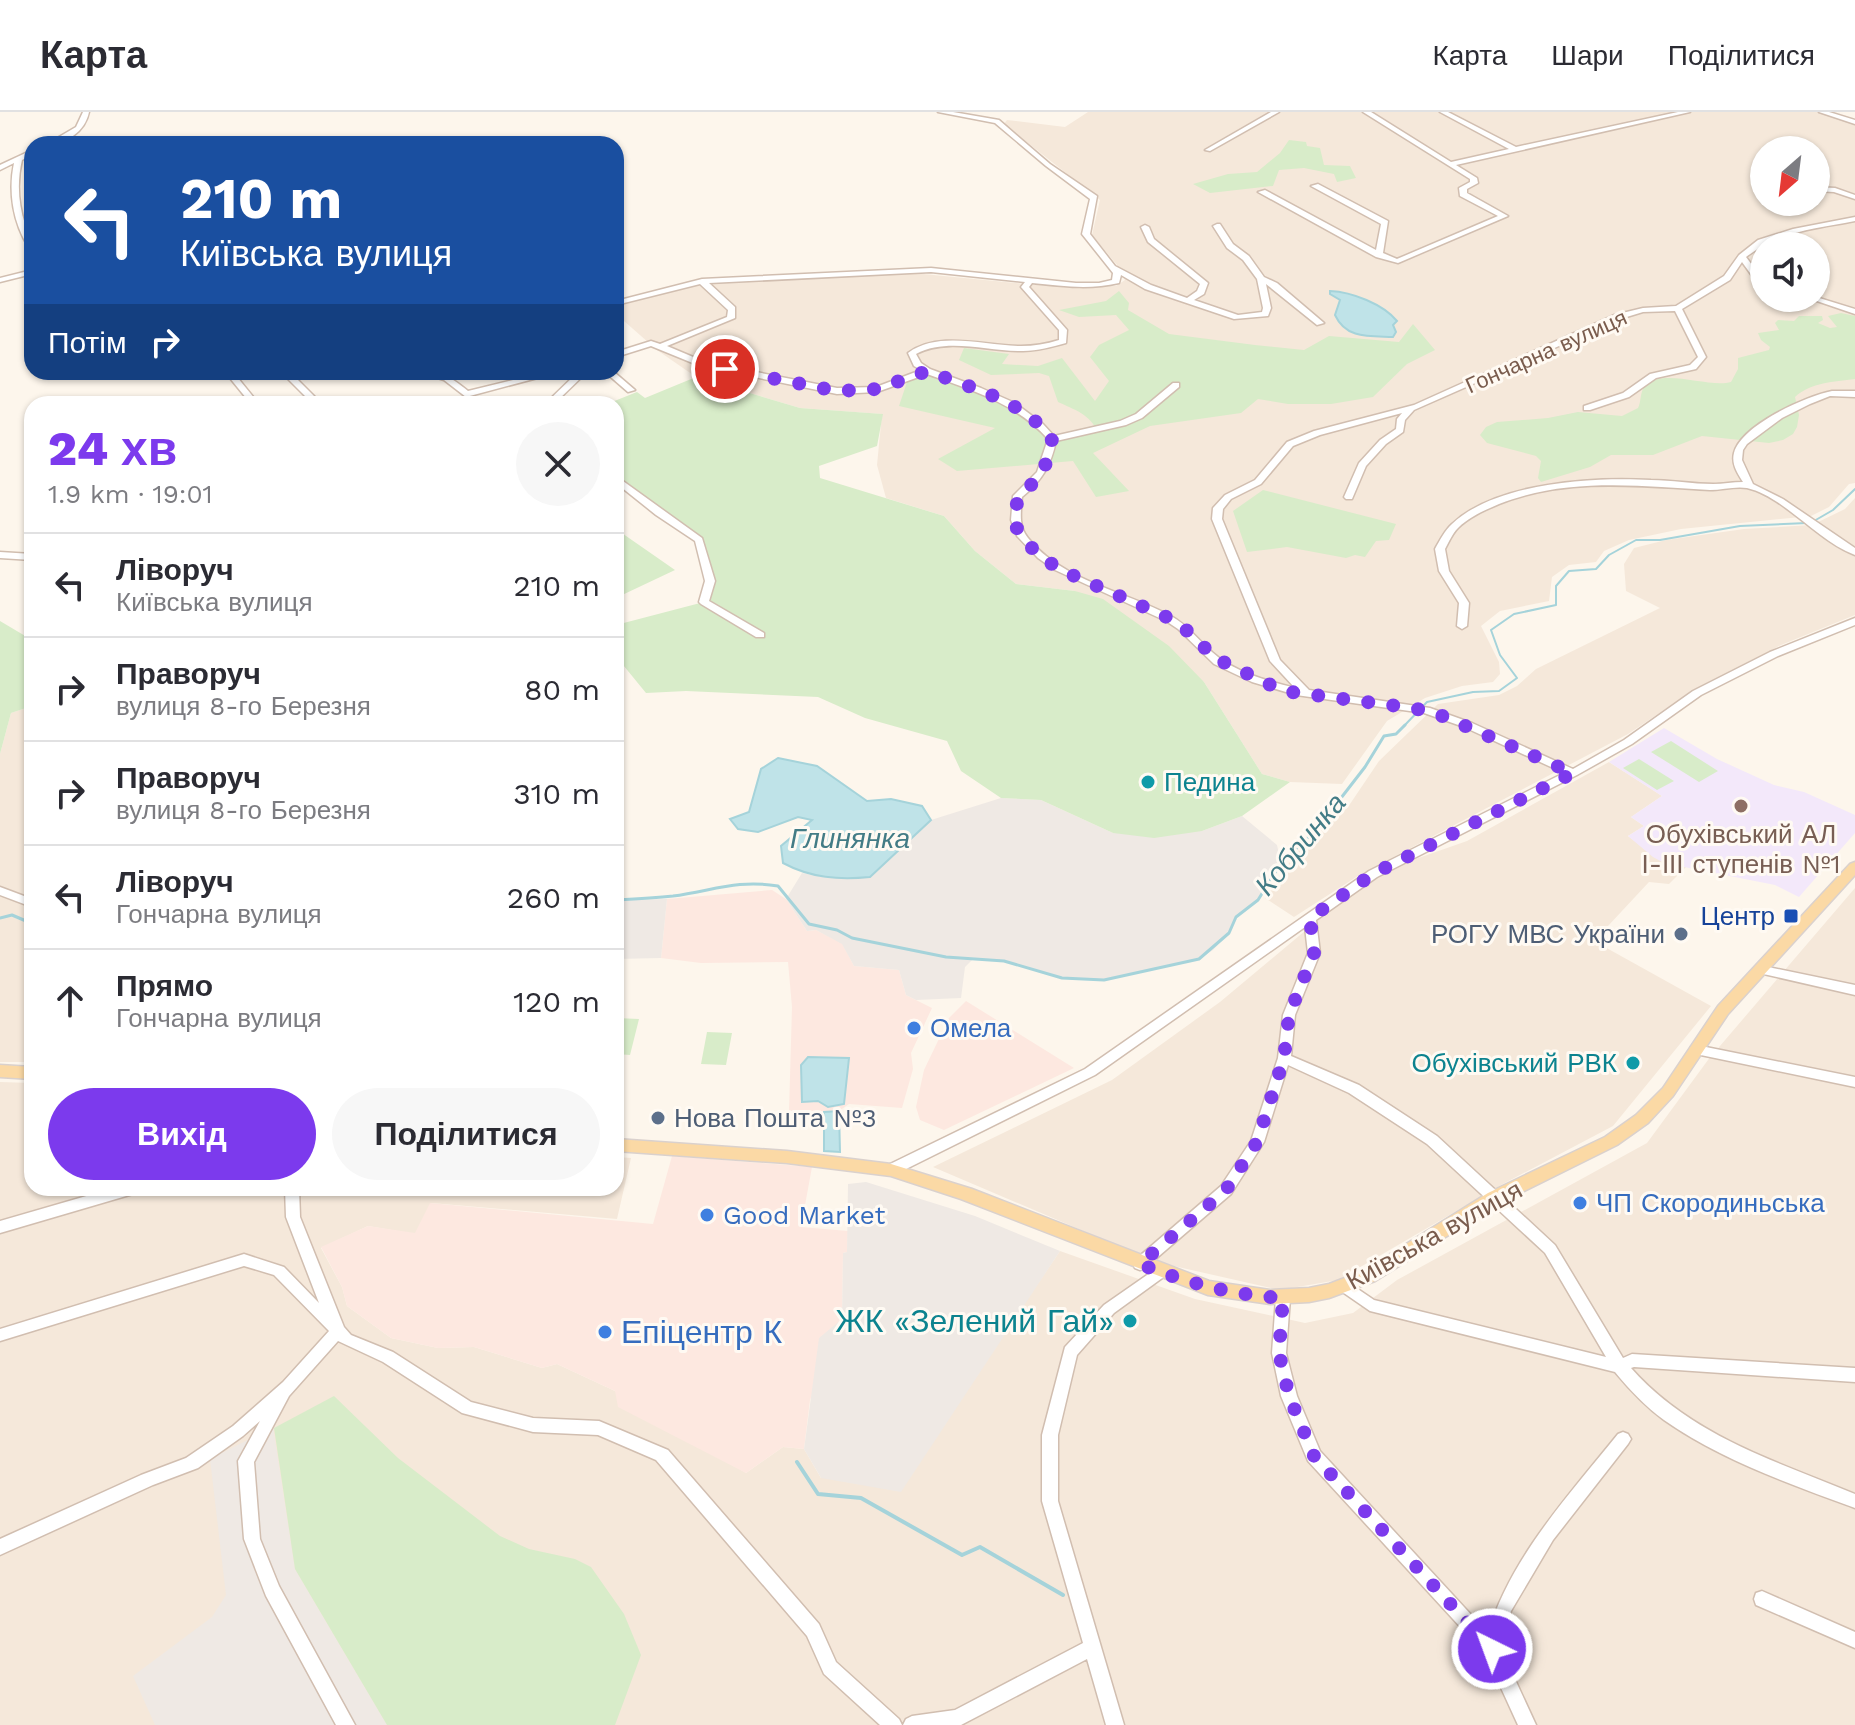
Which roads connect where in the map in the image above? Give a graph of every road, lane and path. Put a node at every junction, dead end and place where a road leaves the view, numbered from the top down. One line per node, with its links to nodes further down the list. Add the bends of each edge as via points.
1 (86, 112): 9 (street, via 79,130)
2 (941, 112): 26 (street, via 997,121 1094,198 1086,234)
3 (1276, 112): 11 (street)
4 (1366, 112): 14 (street)
5 (1443, 112): 10 (street)
6 (1687, 112): 10 (street)
7 (1822, 112): 8 (street)
8 (1855, 122)
9 (67, 136)
10 (1514, 149): 14 (street)
11 (1208, 150)
12 (24, 156): 13 (street)
13 (19, 159): 15 (street); 23 (street, via 15,199)
14 (1450, 164): 24 (street, via 1473,178 1463,194 1504,216 1398,261)
15 (0, 168)
16 (1315, 186): 24 (street, via 1385,223)
17 (1830, 190): 19 (street)
18 (1262, 192): 24 (street)
19 (1855, 197)
20 (1855, 219): 25 (street, Гончарна вулиця, via 1793,231 1761,242)
21 (1217, 226): 29 (street)
22 (1145, 227): 33 (street, via 1151,240 1204,283)
23 (24, 236)
24 (1379, 255)
25 (1742, 257): 27 (street); 36 (street, Гончарна вулиця, via 1727,278)
26 (1114, 268): 32 (street, via 1116,281 1099,285); 33 (street)
27 (1750, 268)
28 (24, 274): 30 (street)
29 (1261, 279): 33 (street, via 1265,314 1237,317); 38 (street)
30 (0, 280)
31 (702, 281): 32 (street, via 931,270); 34 (street); 39 (street, via 732,309 731,318)
32 (1029, 282): 41 (street, via 1025,287 1063,330 1063,341 1003,350 923,344 912,353)
33 (1189, 300)
34 (624, 301)
35 (1830, 304): 37 (street)
36 (1678, 308): 54 (street, Гончарна вулиця, via 1617,317); 55 (street, via 1700,362 1653,376 1626,395)
37 (1855, 312)
38 (1320, 323)
39 (663, 345): 40 (street, via 651,343); 41 (street, via 703,364 837,391 877,389)
40 (624, 352)
41 (927, 371): 56 (street, via 1011,405)
42 (236, 380): 51 (street)
43 (293, 380): 52 (street)
44 (449, 380): 45 (street, via 466,394 477,394)
45 (527, 380)
46 (574, 380): 53 (street)
47 (619, 380): 49 (street)
48 (1176, 385): 56 (street, via 1123,423)
49 (631, 390)
50 (1855, 394): 58 (street, via 1829,394 1791,408 1746,440 1737,462)
51 (248, 396)
52 (310, 396)
53 (558, 396)
54 (1417, 407): 59 (street, Гончарна вулиця, via 1404,414 1400,430 1362,465); 66 (street, Гончарна вулиця, via 1290,444 1258,482 1218,508 1217,519 1275,661)
55 (1587, 408)
56 (1052, 439): 66 (street, via 1047,468 1018,496 1014,523 1023,539 1061,570 1171,619 1211,656 1283,691)
57 (624, 485): 65 (street, via 699,540 710,581 704,602)
58 (1749, 485): 60 (street); 64 (street, via 1578,482 1480,507 1455,525 1440,549 1444,571 1464,603)
59 (1349, 497)
60 (1855, 552)
61 (0, 555): 62 (street)
62 (24, 556)
63 (1855, 621): 67 (street, via 1697,693)
64 (1462, 626)
65 (760, 635)
66 (1306, 693): 67 (street, via 1426,710)
67 (1573, 773): 71 (street, via 1373,874)
68 (1855, 867): 72 (main road, Київська вулиця)
69 (0, 891): 70 (street)
70 (24, 900)
71 (1310, 918): 75 (street, via 1314,953 1289,1015); 80 (street, via 1090,1072)
72 (1763, 970): 73 (street); 74 (main road, Київська вулиця, via 1723,1010)
73 (1855, 990)
74 (1696, 1050): 78 (street); 83 (main road, Київська вулиця, via 1642,1119 1611,1141)
75 (1284, 1058): 83 (street, via 1354,1089 1432,1140); 85 (street, via 1257,1142 1226,1190)
76 (0, 1071): 77 (main road)
77 (24, 1072)
78 (1855, 1082)
79 (624, 1146): 80 (main road, Київська вулиця)
80 (891, 1170): 85 (main road, Київська вулиця, via 966,1194)
81 (106, 1196): 84 (street)
82 (292, 1196): 89 (street, via 293,1217)
83 (1494, 1198): 87 (main road, Київська вулиця); 91 (street, via 1550,1249)
84 (0, 1227)
85 (1140, 1264): 86 (main road, Київська вулиця)
86 (1160, 1272): 88 (main road, Київська вулиця, via 1208,1288); 99 (street, via 1109,1309 1070,1352 1050,1435 1050,1501)
87 (1346, 1287): 88 (main road, Київська вулиця); 91 (street, via 1370,1305)
88 (1283, 1298): 100 (street, via 1279,1353 1289,1396 1314,1456)
89 (338, 1331): 90 (street, via 279,1271 244,1260); 93 (street); 102 (street, via 467,1408 533,1425 599,1428 662,1455 813,1630 830,1668)
90 (0, 1335)
91 (1620, 1367): 92 (street, via 1632,1360); 95 (street, via 1638,1391 1686,1428)
92 (1855, 1375)
93 (288, 1387): 96 (street, via 192,1463); 101 (street, via 246,1461 252,1539 272,1590)
94 (1623, 1439): 100 (street, via 1547,1535 1504,1608)
95 (1855, 1501)
96 (0, 1547)
97 (1762, 1599): 98 (street)
98 (1855, 1640)
99 (1091, 1648): 103 (street, via 957,1718); 104 (street)
100 (1492, 1649): 105 (street)
101 (346, 1725)
102 (893, 1725)
103 (912, 1725)
104 (1115, 1725)
105 (1527, 1725)

